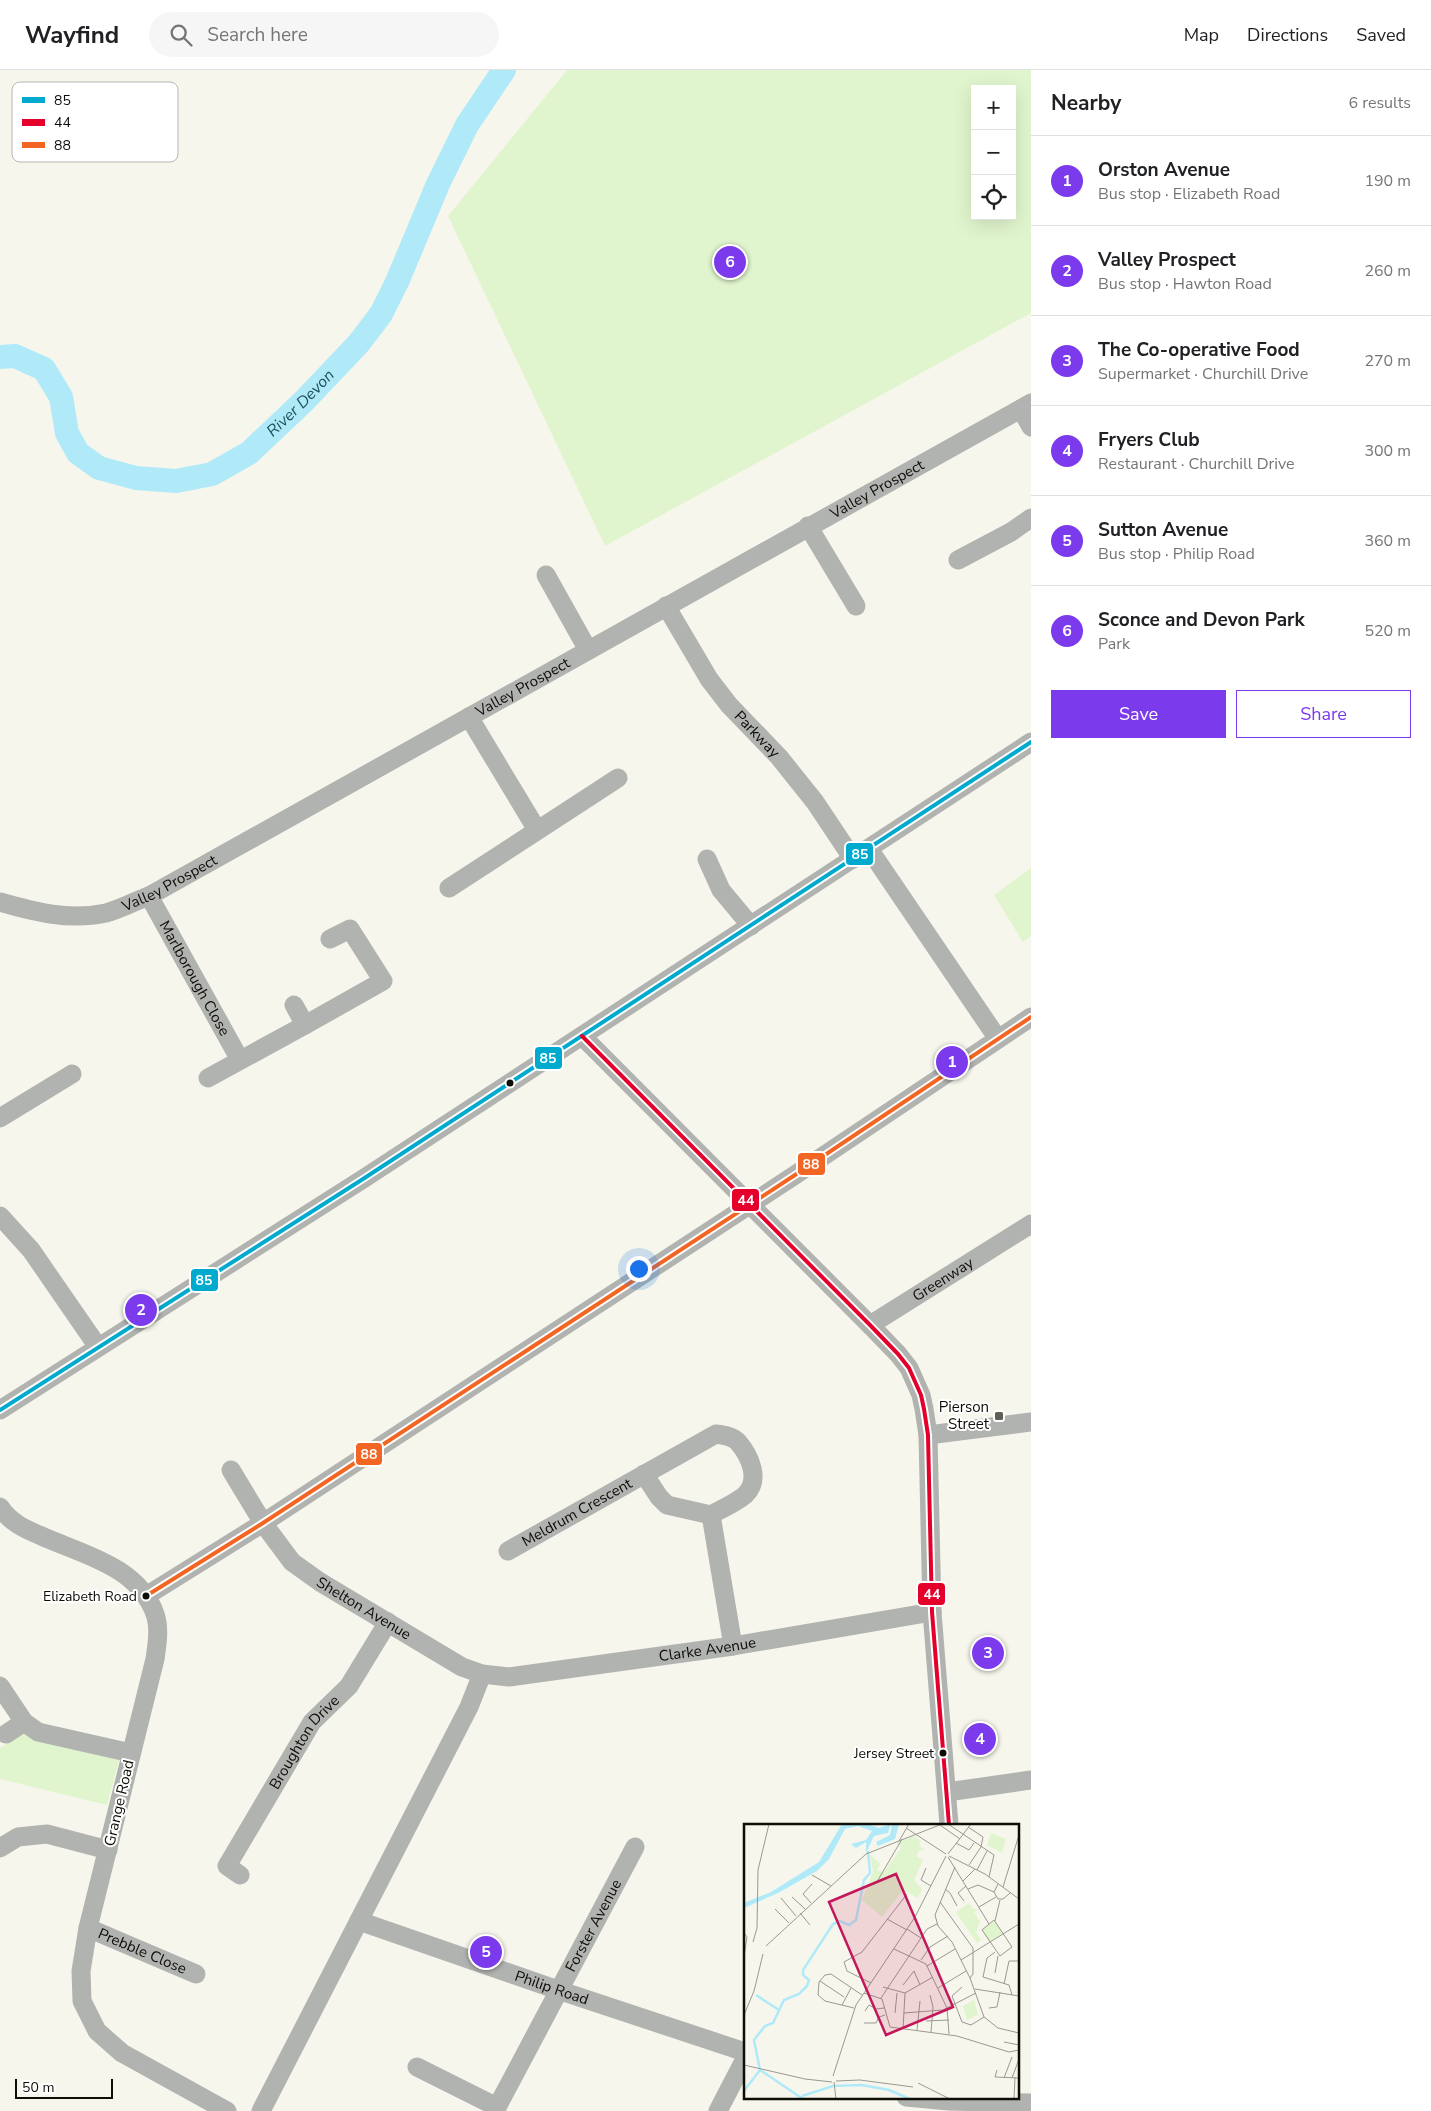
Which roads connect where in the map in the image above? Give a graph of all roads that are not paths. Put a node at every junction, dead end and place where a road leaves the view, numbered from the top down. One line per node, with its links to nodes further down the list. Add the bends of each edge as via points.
1 (1026, 406): 2 (street); 4 (street, Valley Prospect)
2 (1031, 428)
3 (1031, 518): 5 (street)
4 (808, 526): 7 (street, Valley Prospect); 8 (street)
5 (958, 560)
6 (546, 576): 9 (street)
7 (666, 606): 9 (street, Valley Prospect); 14 (street, Parkway, via 709,679 729,705 779,757)
8 (856, 606)
9 (588, 650): 10 (street, Valley Prospect)
10 (469, 717): 13 (street); 17 (street, Valley Prospect)
11 (1031, 742): 14 (street)
12 (618, 778): 13 (street)
13 (537, 830): 16 (street)
14 (861, 854): 19 (street); 25 (street, Parkway)
15 (707, 859): 19 (street, via 721,890)
16 (448, 888)
17 (149, 896): 18 (street, Valley Prospect, via 108,912 73,917); 26 (street, Marlborough Close)
18 (0, 902)
19 (751, 926): 24 (street)
20 (330, 939): 23 (street, via 350,929 383,981)
21 (294, 1005): 23 (street)
22 (1031, 1017): 25 (street)
23 (305, 1025): 26 (street)
24 (582, 1036): 30 (street); 34 (street)
25 (998, 1039): 30 (street)
26 (240, 1060): 28 (street)
27 (72, 1074): 29 (street)
28 (208, 1078)
29 (0, 1118)
30 (750, 1203): 33 (street); 42 (street)
31 (0, 1216): 34 (street, via 31,1250)
32 (1026, 1233): 33 (street, Greenway)
33 (870, 1325): 37 (street, via 898,1354 916,1381)
34 (98, 1347): 35 (street)
35 (0, 1410)
36 (1031, 1422): 37 (street)
37 (928, 1435): 45 (street)
38 (230, 1470): 42 (street, Shelton Avenue)
39 (644, 1474): 41 (street, Meldrum Crescent, via 667,1505); 41 (street, Meldrum Crescent, via 716,1434 729,1436 737,1441 754,1469 752,1483 745,1495); 43 (street, Meldrum Crescent)
40 (0, 1507): 44 (street, Grange Road, via 8,1518 25,1529 117,1568)
41 (711, 1515): 47 (street)
42 (263, 1523): 44 (street); 46 (street, Shelton Avenue, via 292,1562)
43 (508, 1551)
44 (146, 1596): 52 (street, Grange Road, via 155,1615 158,1634 155,1659)
45 (932, 1612): 47 (street, Clarke Avenue); 54 (street)
46 (388, 1622): 48 (street, Shelton Avenue, via 462,1667); 59 (street, Broughton Drive, via 349,1686 312,1722)
47 (732, 1646): 48 (street, Clarke Avenue, via 509,1677)
48 (482, 1674): 60 (street, via 469,1707)
49 (0, 1686): 50 (street)
50 (24, 1722): 51 (street); 52 (street, via 38,1732)
51 (6, 1734)
52 (131, 1753): 58 (street, Grange Road)
53 (1031, 1780): 54 (street)
54 (947, 1792): 55 (street)
55 (949, 1824)
56 (635, 1846): 63 (street, Forster Avenue)
57 (0, 1848): 58 (street, via 18,1837 48,1834)
58 (108, 1850): 61 (street, Grange Road)
59 (227, 1866)
60 (359, 1921): 63 (street, Philip Road); 72 (street)
61 (88, 1928): 62 (street, Prebble Close); 71 (street, Grange Road, via 81,1971 82,2000 97,2031 122,2053)
62 (196, 1974)
63 (558, 1990): 64 (street, Philip Road); 70 (street, Forster Avenue)
64 (744, 2052)
65 (744, 2061): 73 (street)
66 (424, 2066): 70 (street)
67 (913, 2098): 68 (street)
68 (948, 2103): 69 (street)
69 (1031, 2103)
70 (496, 2109)
71 (227, 2111)
72 (261, 2111)
73 (718, 2111)

